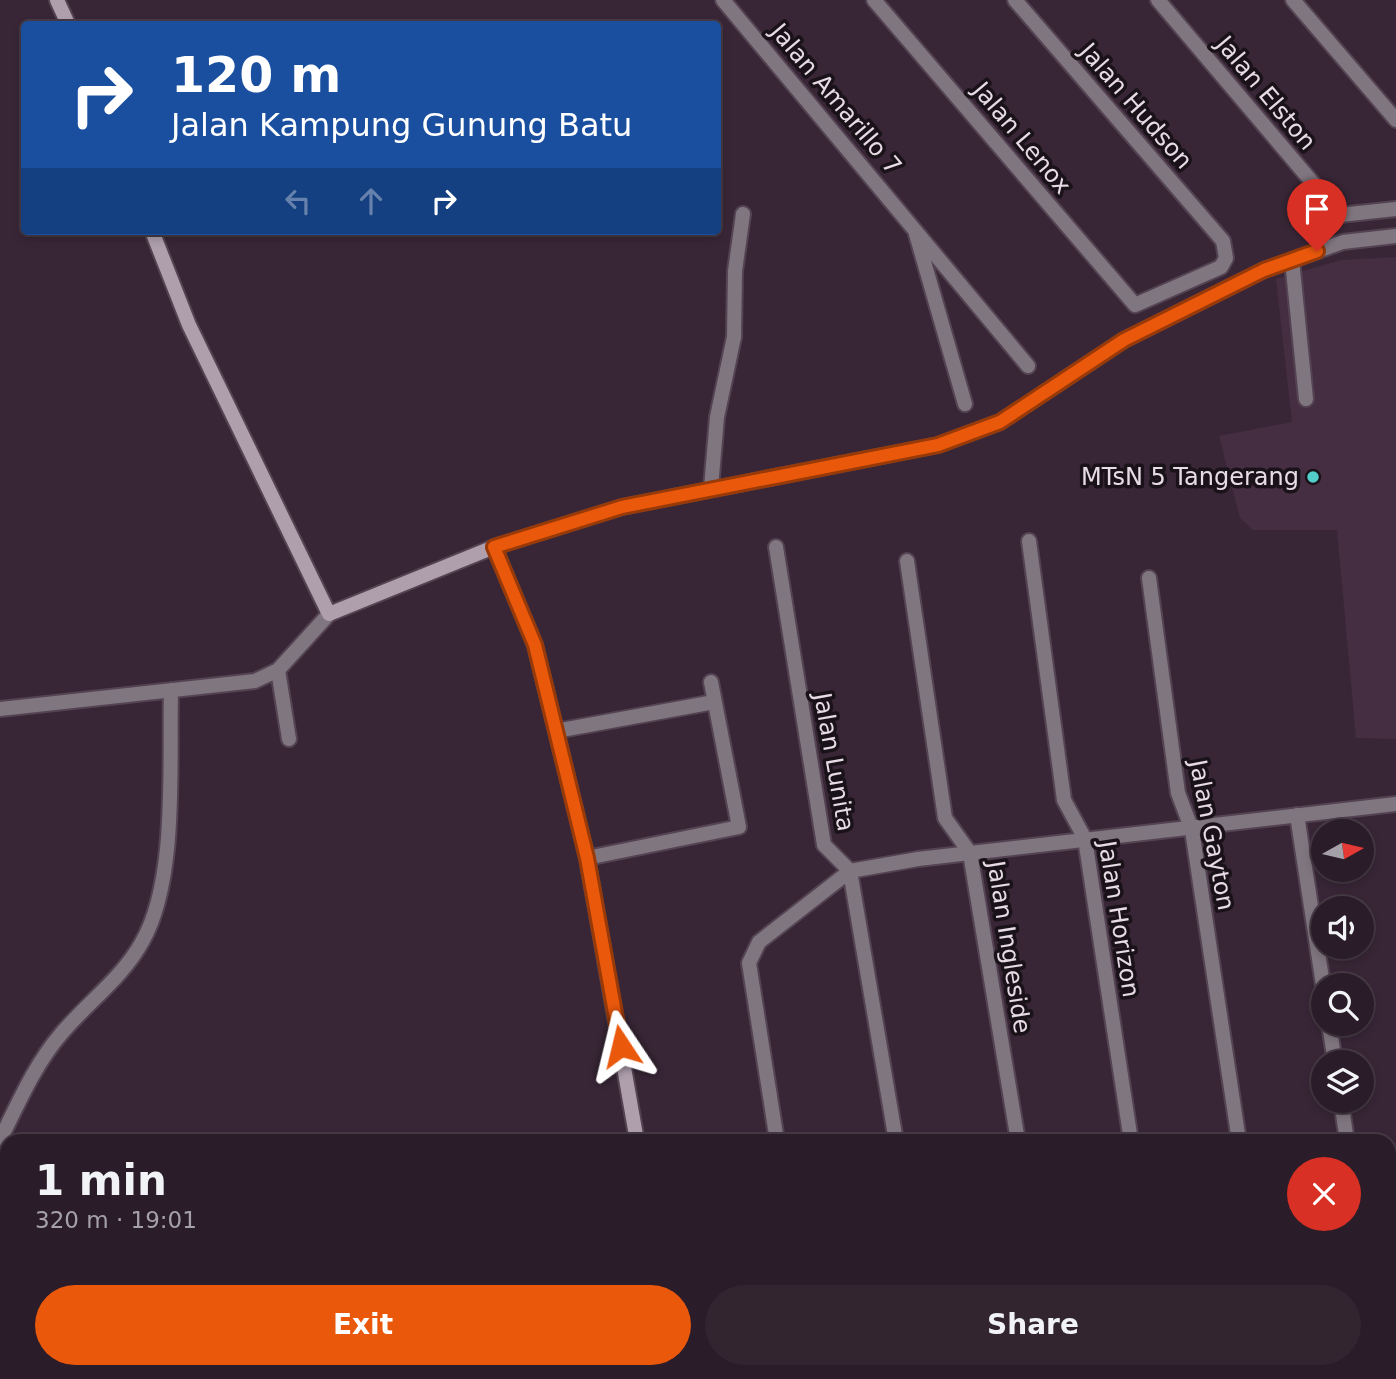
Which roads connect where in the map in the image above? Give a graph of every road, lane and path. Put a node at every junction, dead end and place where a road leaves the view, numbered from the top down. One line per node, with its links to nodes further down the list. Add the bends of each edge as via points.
1 (57, 0): 7 (street)
2 (723, 0): 11 (street, Jalan Amarillo 7)
3 (874, 0): 14 (street, Jalan Lenox, via 1135,305 1220,267 1226,258)
4 (1015, 0): 14 (street, Jalan Hudson)
5 (1158, 0): 9 (street, Jalan Elston, via 1340,215)
6 (1293, 0): 8 (street)
7 (67, 21)
8 (1396, 120)
9 (1396, 209)
10 (743, 214): 19 (street, via 735,271 734,337 717,417)
11 (915, 227): 16 (street, Jalan Amarillo 7); 18 (street, Jalan Amarillo 7)
12 (154, 235): 25 (street, via 190,325)
13 (1396, 236): 15 (street, via 1343,242)
14 (1223, 241)
15 (1292, 260): 17 (street); 19 (street, via 1124,340 1000,422 938,445)
16 (1028, 366)
17 (1307, 399)
18 (965, 404)
19 (711, 488): 21 (street, via 622,507)
20 (1029, 541): 36 (street, Jalan Horizon, via 1065,800)
21 (494, 547): 25 (street); 31 (street, via 535,645)
22 (776, 547): 39 (street, Jalan Lunita, via 824,845)
23 (907, 561): 37 (street, Jalan Ingleside, via 945,818)
24 (1149, 579): 35 (street, Jalan Gayton, via 1178,793)
25 (328, 614): 26 (street)
26 (278, 670): 28 (street, via 255,681); 32 (street)
27 (710, 682): 29 (street)
28 (171, 690): 30 (street); 42 (street, via 167,844 158,901 142,943 59,1035)
29 (714, 702): 31 (street); 38 (street, via 739,827)
30 (0, 709)
31 (556, 731): 38 (street)
32 (289, 739)
33 (1396, 804): 34 (street)
34 (1297, 815): 35 (street); 40 (street)
35 (1192, 830): 36 (street); 48 (street, Jalan Gayton)
36 (1085, 839): 37 (street); 47 (street, Jalan Horizon)
37 (971, 853): 39 (street); 46 (street, Jalan Ingleside)
38 (587, 858): 43 (street)
39 (850, 871): 44 (street, via 759,943 750,963); 45 (street)
40 (1321, 973)
41 (1343, 1113): 49 (street)
42 (3, 1134)
43 (636, 1134)
44 (776, 1134)
45 (895, 1134)
46 (1017, 1134)
47 (1130, 1134)
48 (1239, 1134)
49 (1346, 1134)

